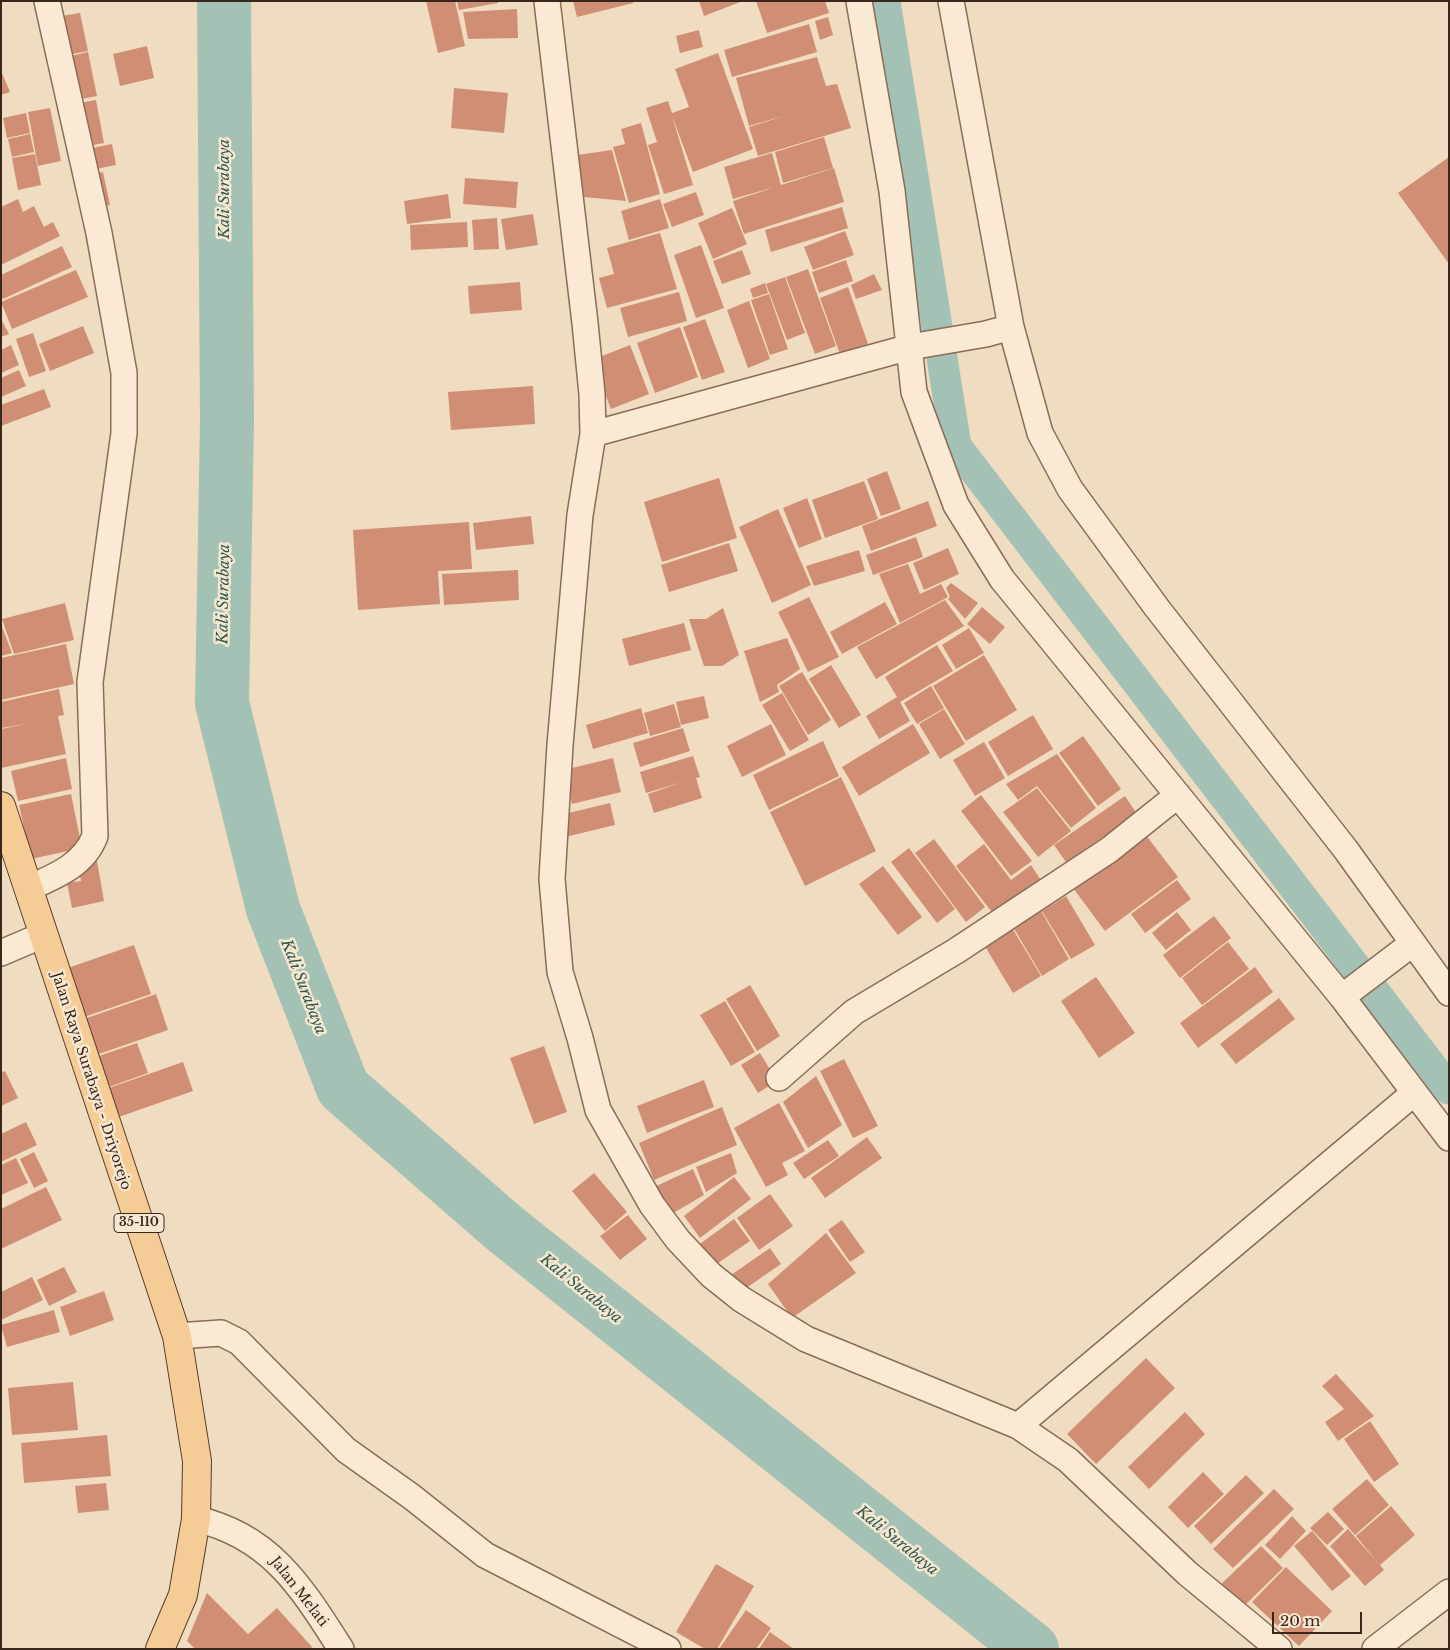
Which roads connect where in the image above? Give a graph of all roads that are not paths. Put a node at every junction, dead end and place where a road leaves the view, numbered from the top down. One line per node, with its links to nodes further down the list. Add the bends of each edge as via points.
1 (47, 1): 10 (street, via 98,233 124,373 124,433 90,682 95,836 86,854 77,862)
2 (547, 1): 7 (street, via 585,323)
3 (859, 1): 6 (street)
4 (951, 1): 5 (street)
5 (1011, 327): 6 (street); 12 (street, via 1040,433 1070,489 1157,608 1346,850)
6 (918, 345): 7 (street); 8 (street, via 914,392 956,505 969,528 1002,579)
7 (593, 434): 20 (street, via 580,515 552,879 560,972 598,1110 652,1205 678,1240 711,1276 741,1299 806,1339)
8 (1178, 795): 14 (street); 16 (street, via 1100,856 956,951 854,1012)
9 (3, 818): 10 (main road, Jalan Raya Surabaya - Driyorejo / 35-110)
10 (28, 888): 11 (main road, Jalan Raya Surabaya - Driyorejo / 35-110)
11 (43, 935): 13 (street); 19 (main road, Jalan Raya Surabaya - Driyorejo / 35-110)
12 (1404, 949): 14 (street); 15 (street)
13 (1, 953)
14 (1348, 993): 17 (street)
15 (1449, 993)
16 (779, 1078)
17 (1414, 1093): 18 (street); 20 (street)
18 (1449, 1138)
19 (177, 1336): 21 (main road, Jalan Raya Surabaya - Driyorejo / 35-110, via 197,1461); 25 (street, via 221,1333 239,1342 346,1450 486,1555)
20 (1018, 1426): 26 (street, via 1068,1460 1187,1573)
21 (196, 1519): 23 (main road, Jalan Raya Surabaya - Driyorejo / 35-110, via 183,1595); 24 (street, Jalan Melati, via 237,1532 273,1556)
22 (1449, 1592): 27 (street)
23 (160, 1649)
24 (340, 1649)
25 (668, 1649)
26 (1279, 1649)
27 (1375, 1649)

